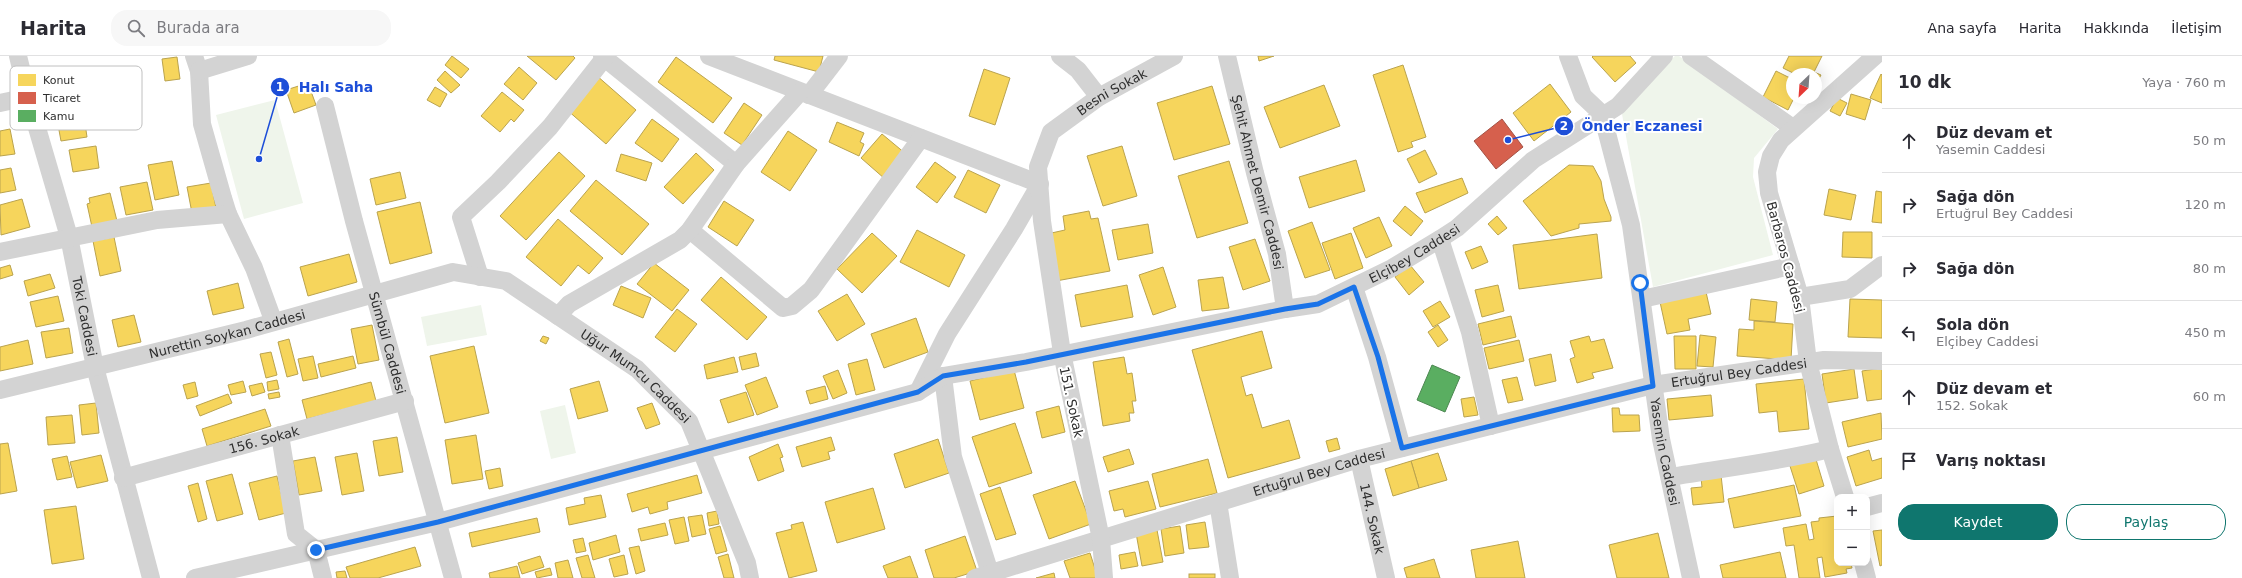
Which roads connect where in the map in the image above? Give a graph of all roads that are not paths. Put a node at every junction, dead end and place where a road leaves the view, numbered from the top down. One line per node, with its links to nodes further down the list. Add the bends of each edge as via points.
1 (18, 56): 15 (street, Toki Caddesi)
2 (248, 56): 14 (street)
3 (709, 56): 16 (street)
4 (839, 56): 16 (street)
5 (1060, 56): 17 (street, via 1078,70)
6 (1174, 56): 17 (street, Besni Sokak)
7 (1227, 56): 41 (street, Şehit Ahmet Demir Caddesi, via 1277,254)
8 (1568, 56): 21 (street, via 1583,96)
9 (1664, 56): 21 (street, Elçibey Caddesi, via 1618,106)
10 (1691, 56): 22 (street)
11 (1875, 56): 13 (street); 22 (street, Barbaros Caddesi)
12 (604, 57): 26 (street); 36 (street, via 550,126 462,217)
13 (1882, 60)
14 (197, 63): 28 (street, via 202,124)
15 (20, 66)
16 (805, 93): 25 (street); 26 (street)
17 (1100, 97): 24 (street, Besni Sokak)
18 (10, 101): 19 (street)
19 (0, 103)
20 (325, 106): 38 (street, Sümbül Caddesi, via 354,221)
21 (1602, 114): 31 (street, Elçibey Caddesi, via 1533,160 1457,228); 40 (street, Yasemin Caddesi, via 1631,225)
22 (1793, 128): 34 (street, Barbaros Caddesi, via 1771,156 1767,172 1770,200)
23 (38, 130): 30 (street, Toki Caddesi)
24 (1051, 132): 27 (street, 151. Sokak, via 1038,167)
25 (920, 138): 27 (street); 29 (street, via 811,290 792,306 783,308)
26 (736, 164): 29 (street)
27 (1040, 184): 44 (street, 151. Sokak, via 1042,221); 51 (street, via 947,334)
28 (228, 214): 30 (street, via 157,220); 43 (street, via 254,268)
29 (690, 230): 42 (street, via 666,249 569,304)
30 (69, 237): 32 (street); 47 (street, Toki Caddesi)
31 (1440, 239): 37 (street, Elçibey Caddesi); 53 (street, via 1470,332)
32 (0, 252)
33 (1882, 265): 39 (street, via 1850,289)
34 (1791, 266): 39 (street, Barbaros Caddesi); 40 (street)
35 (453, 272): 36 (street, Uğur Mumcu Caddesi); 38 (street, Nurettin Soykan Caddesi)
36 (480, 277): 42 (street, Uğur Mumcu Caddesi, via 506,281)
37 (1354, 287): 41 (street, Elçibey Caddesi, via 1318,304); 55 (street, via 1378,357)
38 (376, 293): 43 (street, Nurettin Soykan Caddesi); 52 (street, Sümbül Caddesi)
39 (1800, 297): 45 (street, Barbaros Caddesi)
40 (1642, 299): 49 (street, Yasemin Caddesi)
41 (1285, 309): 44 (street, Elçibey Caddesi)
42 (558, 316): 57 (street, Uğur Mumcu Caddesi, via 638,369 689,421)
43 (273, 320): 47 (street, Nurettin Soykan Caddesi, via 246,330)
44 (1062, 354): 48 (street, Elçibey Caddesi); 66 (street, 151. Sokak)
45 (1808, 362): 46 (street, Ertuğrul Bey Caddesi); 49 (street, Ertuğrul Bey Caddesi); 56 (street, Barbaros Caddesi)
46 (1882, 362)
47 (94, 367): 50 (street, Nurettin Soykan Caddesi); 60 (street, Toki Caddesi)
48 (943, 376): 51 (street, Elçibey Caddesi); 69 (street, via 953,457)
49 (1653, 386): 53 (street, Ertuğrul Bey Caddesi); 59 (street, Yasemin Caddesi)
50 (0, 390)
51 (918, 392): 57 (street, Elçibey Caddesi)
52 (405, 401): 54 (street, 156. Sokak); 65 (street, Sümbül Caddesi)
53 (1491, 426): 55 (street, Ertuğrul Bey Caddesi)
54 (280, 436): 60 (street, 156. Sokak); 67 (street, via 296,534)
55 (1402, 448): 58 (street, Ertuğrul Bey Caddesi)
56 (1830, 449): 59 (street, via 1790,459); 61 (street, Barbaros Caddesi)
57 (700, 451): 65 (street, Elçibey Caddesi); 74 (street, Uğur Mumcu Caddesi, via 747,563)
58 (1359, 458): 62 (street, Ertuğrul Bey Caddesi); 77 (street, 144. Sokak)
59 (1670, 477): 78 (street, Yasemin Caddesi)
60 (123, 478): 70 (street, Toki Caddesi)
61 (1845, 494)
62 (1218, 502): 66 (street, Ertuğrul Bey Caddesi); 76 (street)
63 (1882, 503): 64 (street)
64 (1870, 506)
65 (438, 522): 67 (street, Elçibey Caddesi); 73 (street, Sümbül Caddesi)
66 (1101, 539): 69 (street, Ertuğrul Bey Caddesi); 75 (street, 151. Sokak)
67 (316, 550): 71 (street, Elçibey Caddesi); 72 (street)
68 (1864, 566): 79 (street)
69 (983, 576)
70 (151, 578)
71 (195, 578)
72 (323, 578)
73 (453, 578)
74 (750, 578)
75 (1104, 578)
76 (1230, 578)
77 (1386, 578)
78 (1691, 578)
79 (1867, 578)

